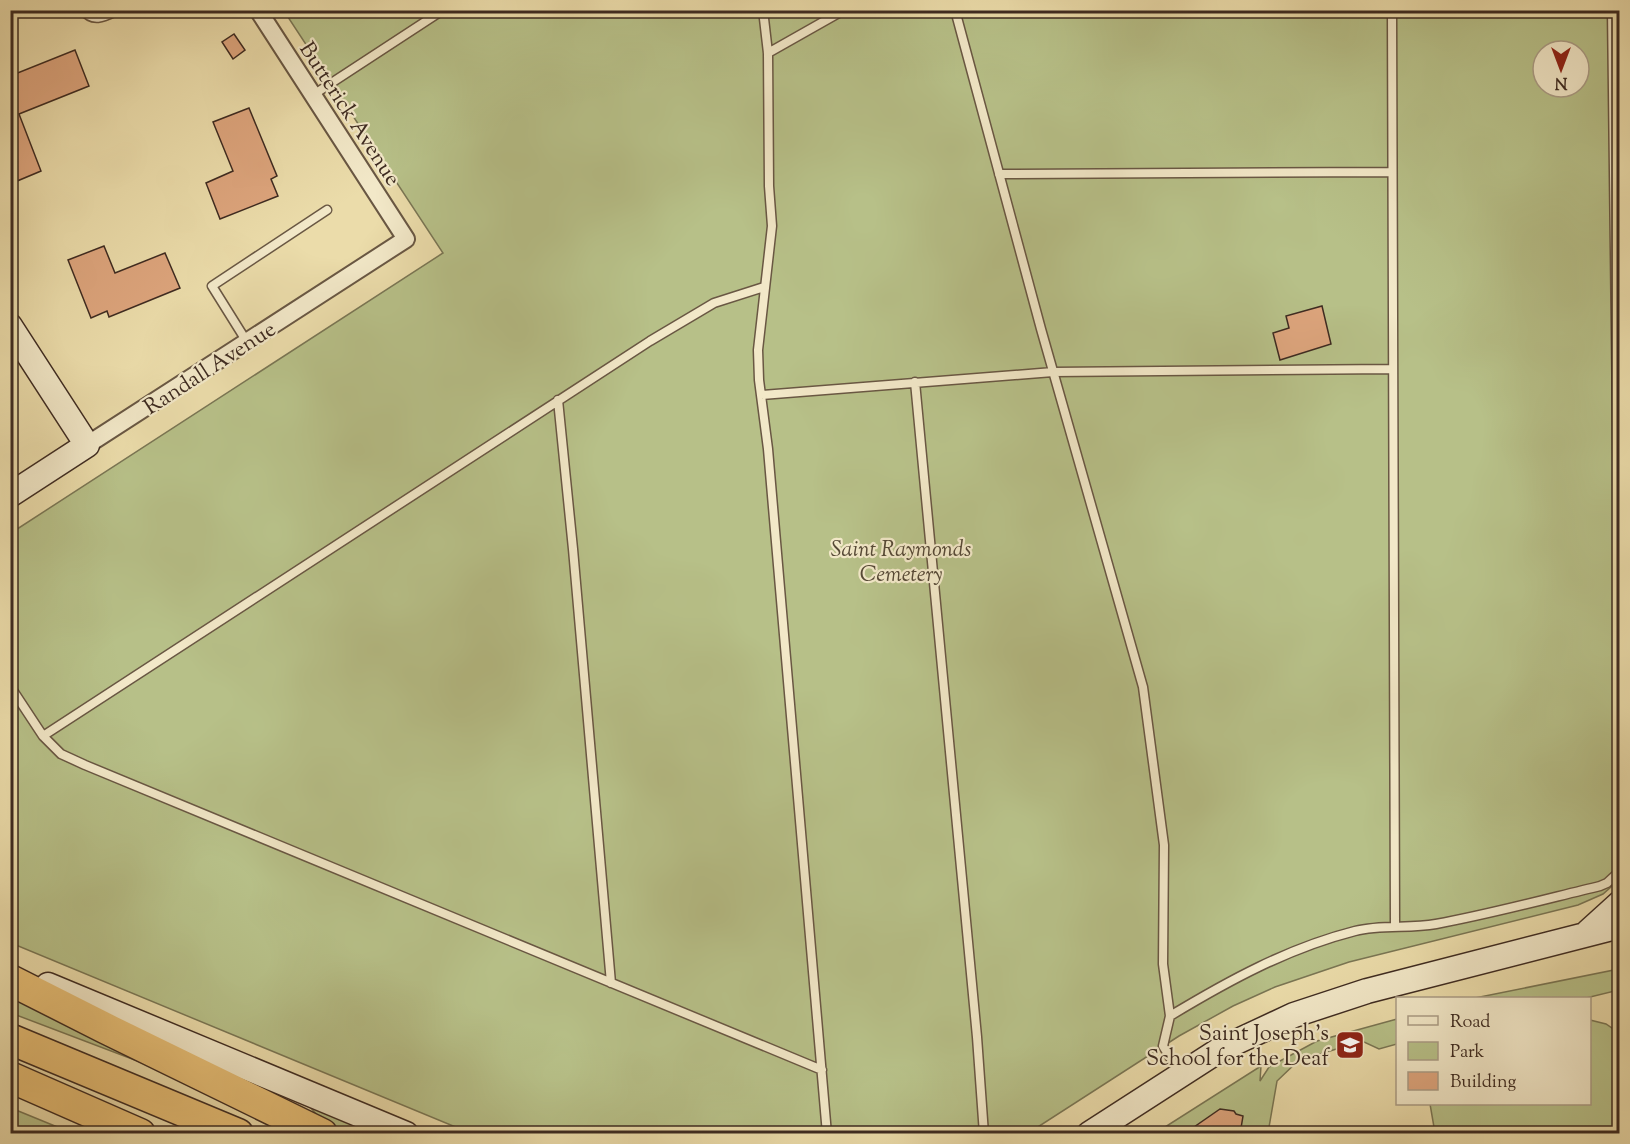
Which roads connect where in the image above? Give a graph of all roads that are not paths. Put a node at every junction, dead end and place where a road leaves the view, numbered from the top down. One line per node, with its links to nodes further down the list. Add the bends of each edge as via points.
1 (82, 10): 2 (lane, via 95,19)
2 (119, 10)
3 (258, 10): 11 (street, Butterick Avenue)
4 (443, 10): 11 (lane)
5 (763, 10): 10 (lane)
6 (844, 10): 10 (lane)
7 (955, 10): 13 (lane)
8 (1392, 10): 12 (lane)
9 (1612, 10): 26 (lane)
10 (768, 53): 16 (lane, via 772,226)
11 (313, 95): 15 (street, Butterick Avenue)
12 (1392, 172): 13 (lane); 19 (lane)
13 (999, 174): 20 (lane)
14 (327, 210): 18 (lane, via 212,286)
15 (406, 240): 18 (street, Randall Avenue)
16 (764, 287): 22 (lane, via 758,350); 23 (lane, via 714,303)
17 (10, 326): 24 (street)
18 (247, 342): 24 (street, Randall Avenue)
19 (1393, 369): 20 (lane); 31 (lane)
20 (1053, 372): 21 (lane); 37 (lane, via 1143,687 1164,845 1163,964)
21 (915, 382): 22 (lane); 48 (lane)
22 (761, 395): 39 (lane)
23 (558, 400): 28 (lane); 36 (lane)
24 (87, 445): 25 (street, Randall Avenue)
25 (10, 495)
26 (1620, 658)
27 (10, 687): 28 (lane)
28 (43, 736): 36 (lane, via 61,753 85,765)
29 (1620, 871): 31 (lane, via 1600,886 1439,923)
30 (1620, 903): 33 (street)
31 (1395, 925): 37 (lane, via 1353,931 1297,950 1221,985)
32 (1620, 926): 33 (street)
33 (1577, 938): 40 (street, via 1330,1002 1256,1031)
34 (10, 969): 46 (street)
35 (10, 980): 45 (highway)
36 (611, 983): 39 (lane)
37 (1170, 1016): 40 (lane, via 1164,1046)
38 (10, 1039): 44 (highway)
39 (822, 1070): 47 (lane)
40 (1181, 1074): 49 (street)
41 (10, 1077): 43 (highway)
42 (10, 1090): 43 (highway)
43 (138, 1134)
44 (238, 1134)
45 (322, 1134)
46 (406, 1134)
47 (827, 1134)
48 (984, 1134)
49 (1089, 1134)

